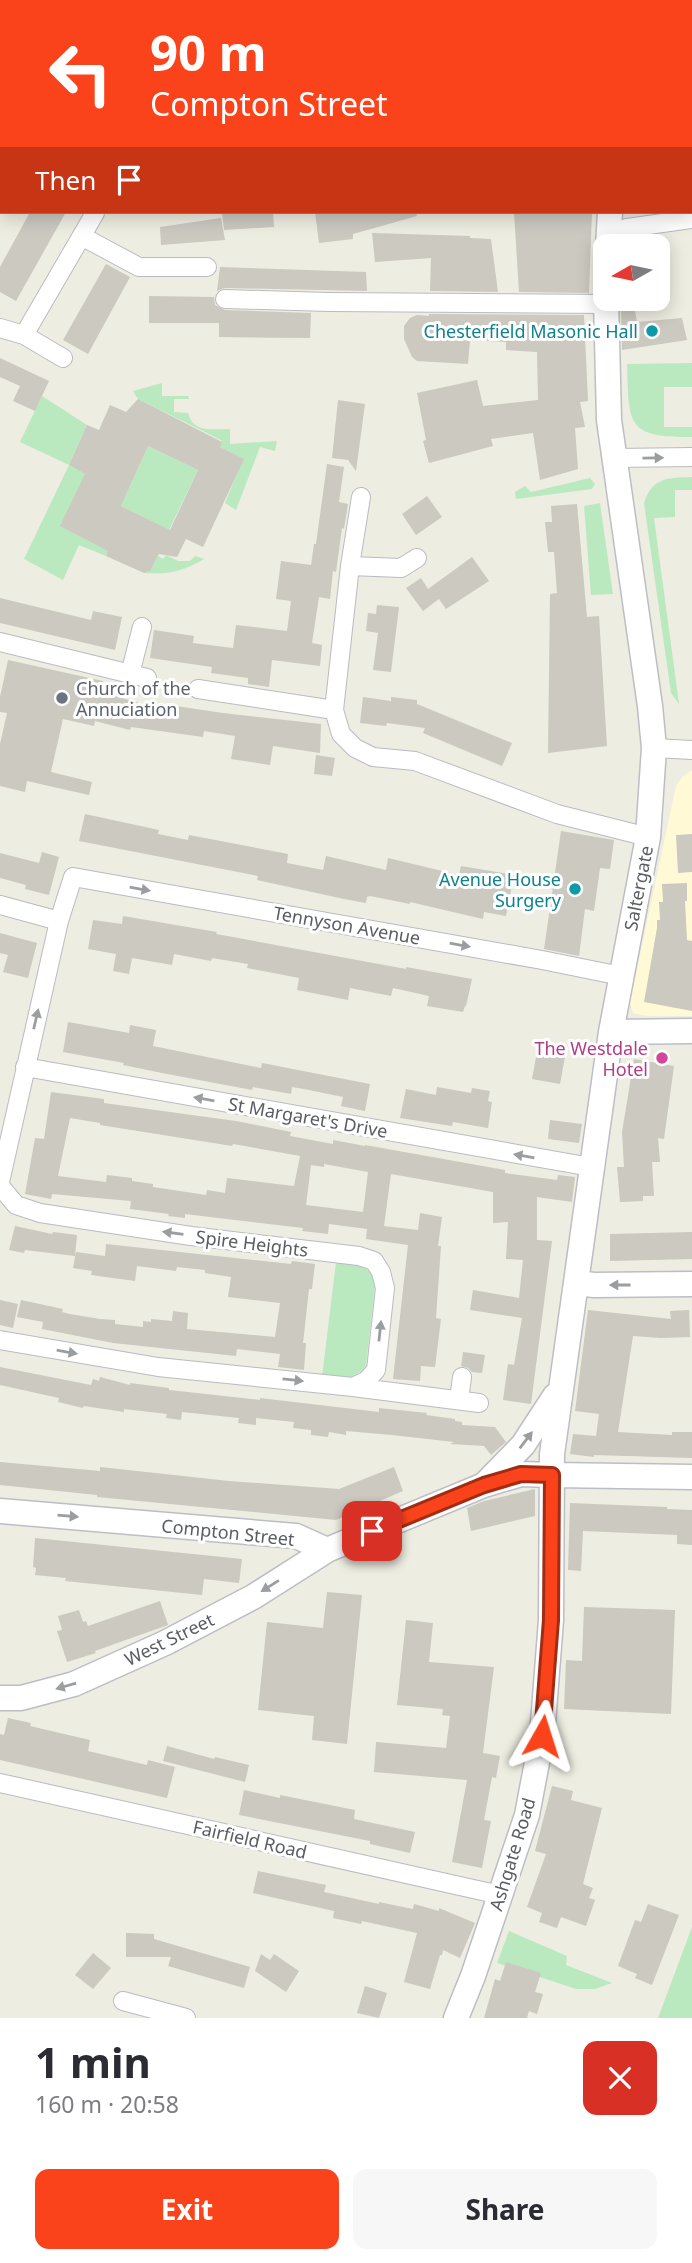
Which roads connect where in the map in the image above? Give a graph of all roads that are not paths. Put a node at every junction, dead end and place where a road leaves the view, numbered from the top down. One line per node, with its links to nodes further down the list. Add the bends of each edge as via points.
1 (94, 214): 4 (street)
2 (692, 219): 3 (street)
3 (609, 231)
4 (83, 237): 5 (street, via 139,267); 10 (street)
5 (207, 267)
6 (225, 299): 7 (street)
7 (593, 302)
8 (606, 312): 13 (street, Saltergate, via 609,420)
9 (0, 328): 10 (street)
10 (24, 335): 11 (street)
11 (63, 358)
12 (692, 457): 13 (street, one-way to 12)
13 (615, 458): 21 (street, Saltergate)
14 (361, 497): 16 (street)
15 (417, 558): 16 (street, via 401,568)
16 (350, 566): 20 (street)
17 (142, 627): 18 (street, via 138,676)
18 (0, 642)
19 (198, 689): 20 (street)
20 (334, 710): 23 (street, via 341,734 373,757 415,761 557,814)
21 (654, 748): 22 (street); 23 (street, Saltergate)
22 (692, 750)
23 (648, 837): 26 (street, Saltergate)
24 (0, 905): 25 (street)
25 (59, 921): 26 (street, Tennyson Avenue, one-way to 26, via 73,877); 29 (street, one-way to 25)
26 (621, 976): 28 (street, Saltergate)
27 (692, 1031): 28 (street)
28 (611, 1032): 30 (street, Saltergate)
29 (25, 1067): 30 (street, St Margaret's Drive, one-way to 29); 31 (street)
30 (592, 1167): 32 (street, Saltergate)
31 (0, 1184): 36 (street, Spire Heights, one-way to 31, via 376,1370 385,1288 374,1261 40,1213 16,1205)
32 (576, 1283): 33 (street, one-way to 32); 37 (street, Saltergate)
33 (692, 1284)
34 (0, 1340): 36 (street, one-way to 36, via 158,1367)
35 (462, 1377): 38 (street)
36 (353, 1387): 38 (street)
37 (560, 1389): 40 (street, Saltergate); 42 (street, one-way to 37, via 523,1445)
38 (459, 1401): 39 (street)
39 (479, 1403)
40 (552, 1475): 41 (street); 42 (street, via 521,1474); 47 (street, Ashgate Road, via 551,1620 542,1736 527,1815)
41 (692, 1477)
42 (484, 1485): 44 (street)
43 (0, 1511): 44 (street, Compton Street, one-way to 44, via 296,1536)
44 (327, 1550): 45 (street, West Street, one-way to 45, via 253,1597 165,1643 74,1684 21,1698)
45 (0, 1698)
46 (0, 1783): 47 (street, Fairfield Road)
47 (500, 1895): 51 (street, Ashgate Road)
48 (123, 2001): 49 (street)
49 (143, 2012): 50 (street)
50 (186, 2018)
51 (456, 2018)

